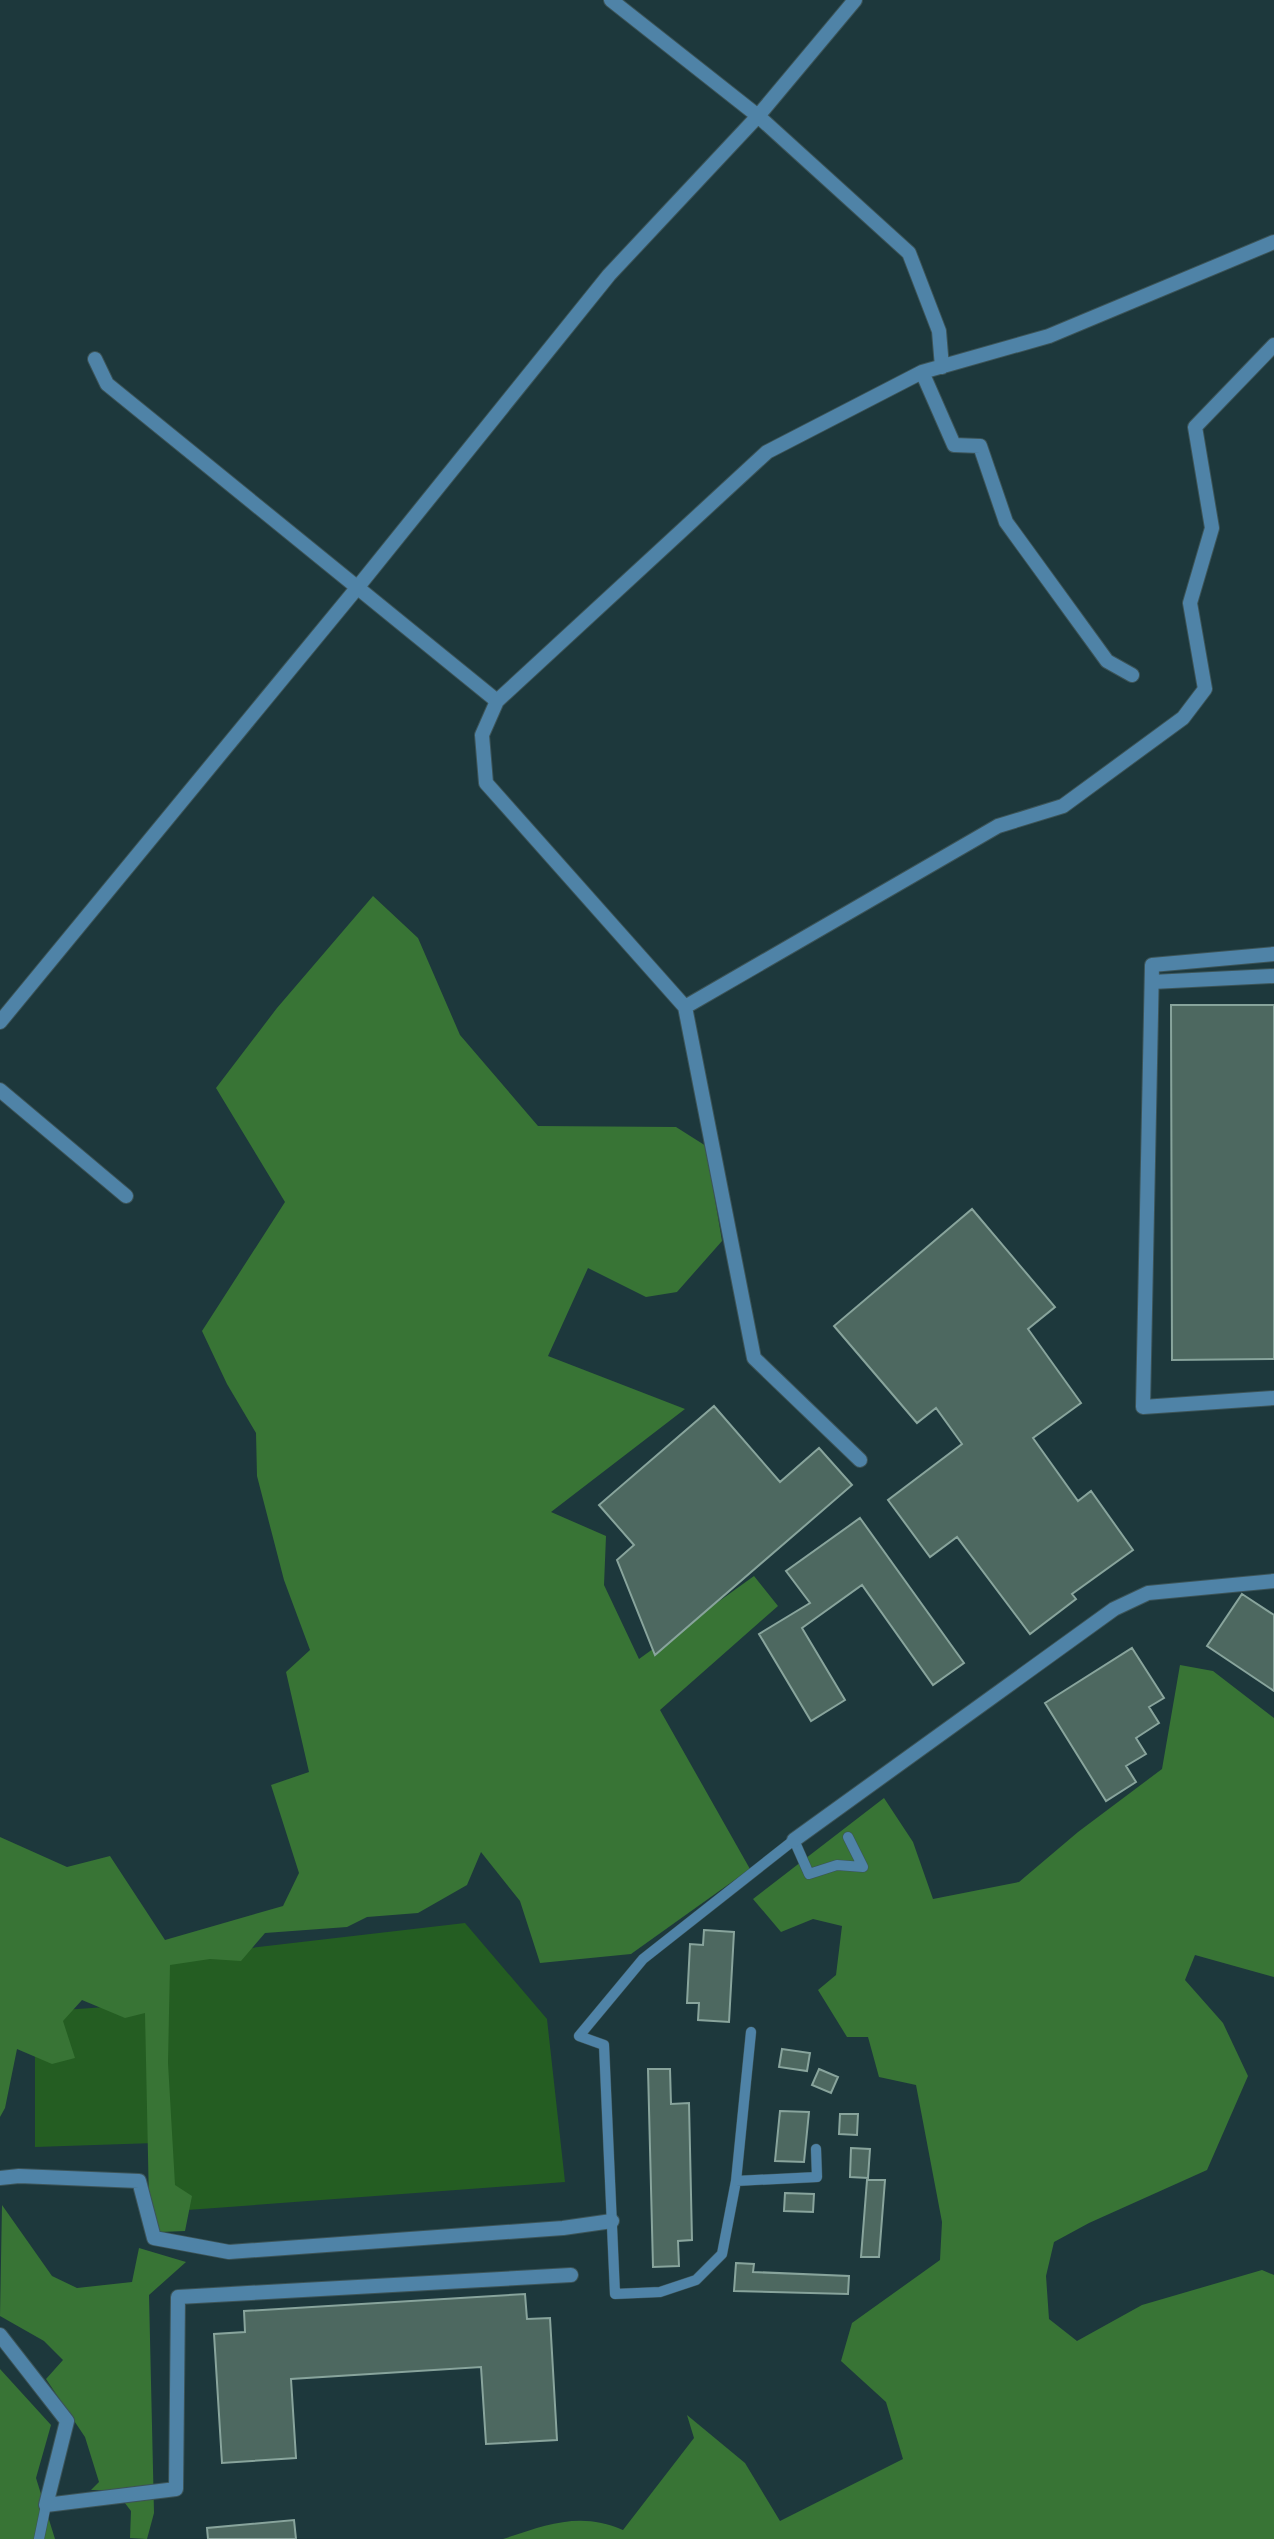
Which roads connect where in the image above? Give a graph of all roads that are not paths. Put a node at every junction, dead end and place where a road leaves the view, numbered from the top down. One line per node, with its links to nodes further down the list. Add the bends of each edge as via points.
1 (611, 0): 3 (street)
2 (855, 0): 3 (street)
3 (758, 116): 7 (street, via 909,253 939,331); 9 (street, via 609,275)
4 (1274, 242): 7 (street, via 1049,336)
5 (1274, 345): 15 (street, via 1195,427 1212,528 1190,603 1205,689 1183,718 1063,806 998,826)
6 (95, 359): 9 (street, via 107,384)
7 (942, 367): 8 (street)
8 (922, 372): 10 (street, via 954,445 980,446 1006,522 1107,661); 11 (street, via 767,452)
9 (357, 588): 11 (street); 16 (street)
10 (1132, 676)
11 (497, 701): 15 (street, via 482,736 486,783)
12 (1274, 954): 14 (street, via 1152,965)
13 (1274, 976): 14 (street)
14 (1152, 982): 19 (street, via 1143,1406)
15 (685, 1007): 20 (street, via 754,1358)
16 (0, 1022)
17 (0, 1090): 18 (street)
18 (126, 1196)
19 (1274, 1398)
20 (860, 1460)
21 (1274, 1581): 23 (street, via 1148,1593 1114,1609)
22 (848, 1838): 23 (lane, via 863,1867 836,1865 809,1874)
23 (794, 1840): 28 (lane, via 643,1959 579,2036 604,2045)
24 (751, 2032): 27 (lane)
25 (816, 2149): 27 (lane, via 817,2177)
26 (0, 2178): 28 (street, via 139,2181 154,2238 229,2252)
27 (736, 2181): 28 (lane, via 722,2254 695,2280 660,2292 615,2294)
28 (612, 2221)
29 (570, 2275): 31 (street, via 178,2297 176,2489)
30 (0, 2335): 31 (street, via 67,2421)
31 (46, 2505): 32 (lane)
32 (39, 2539)

